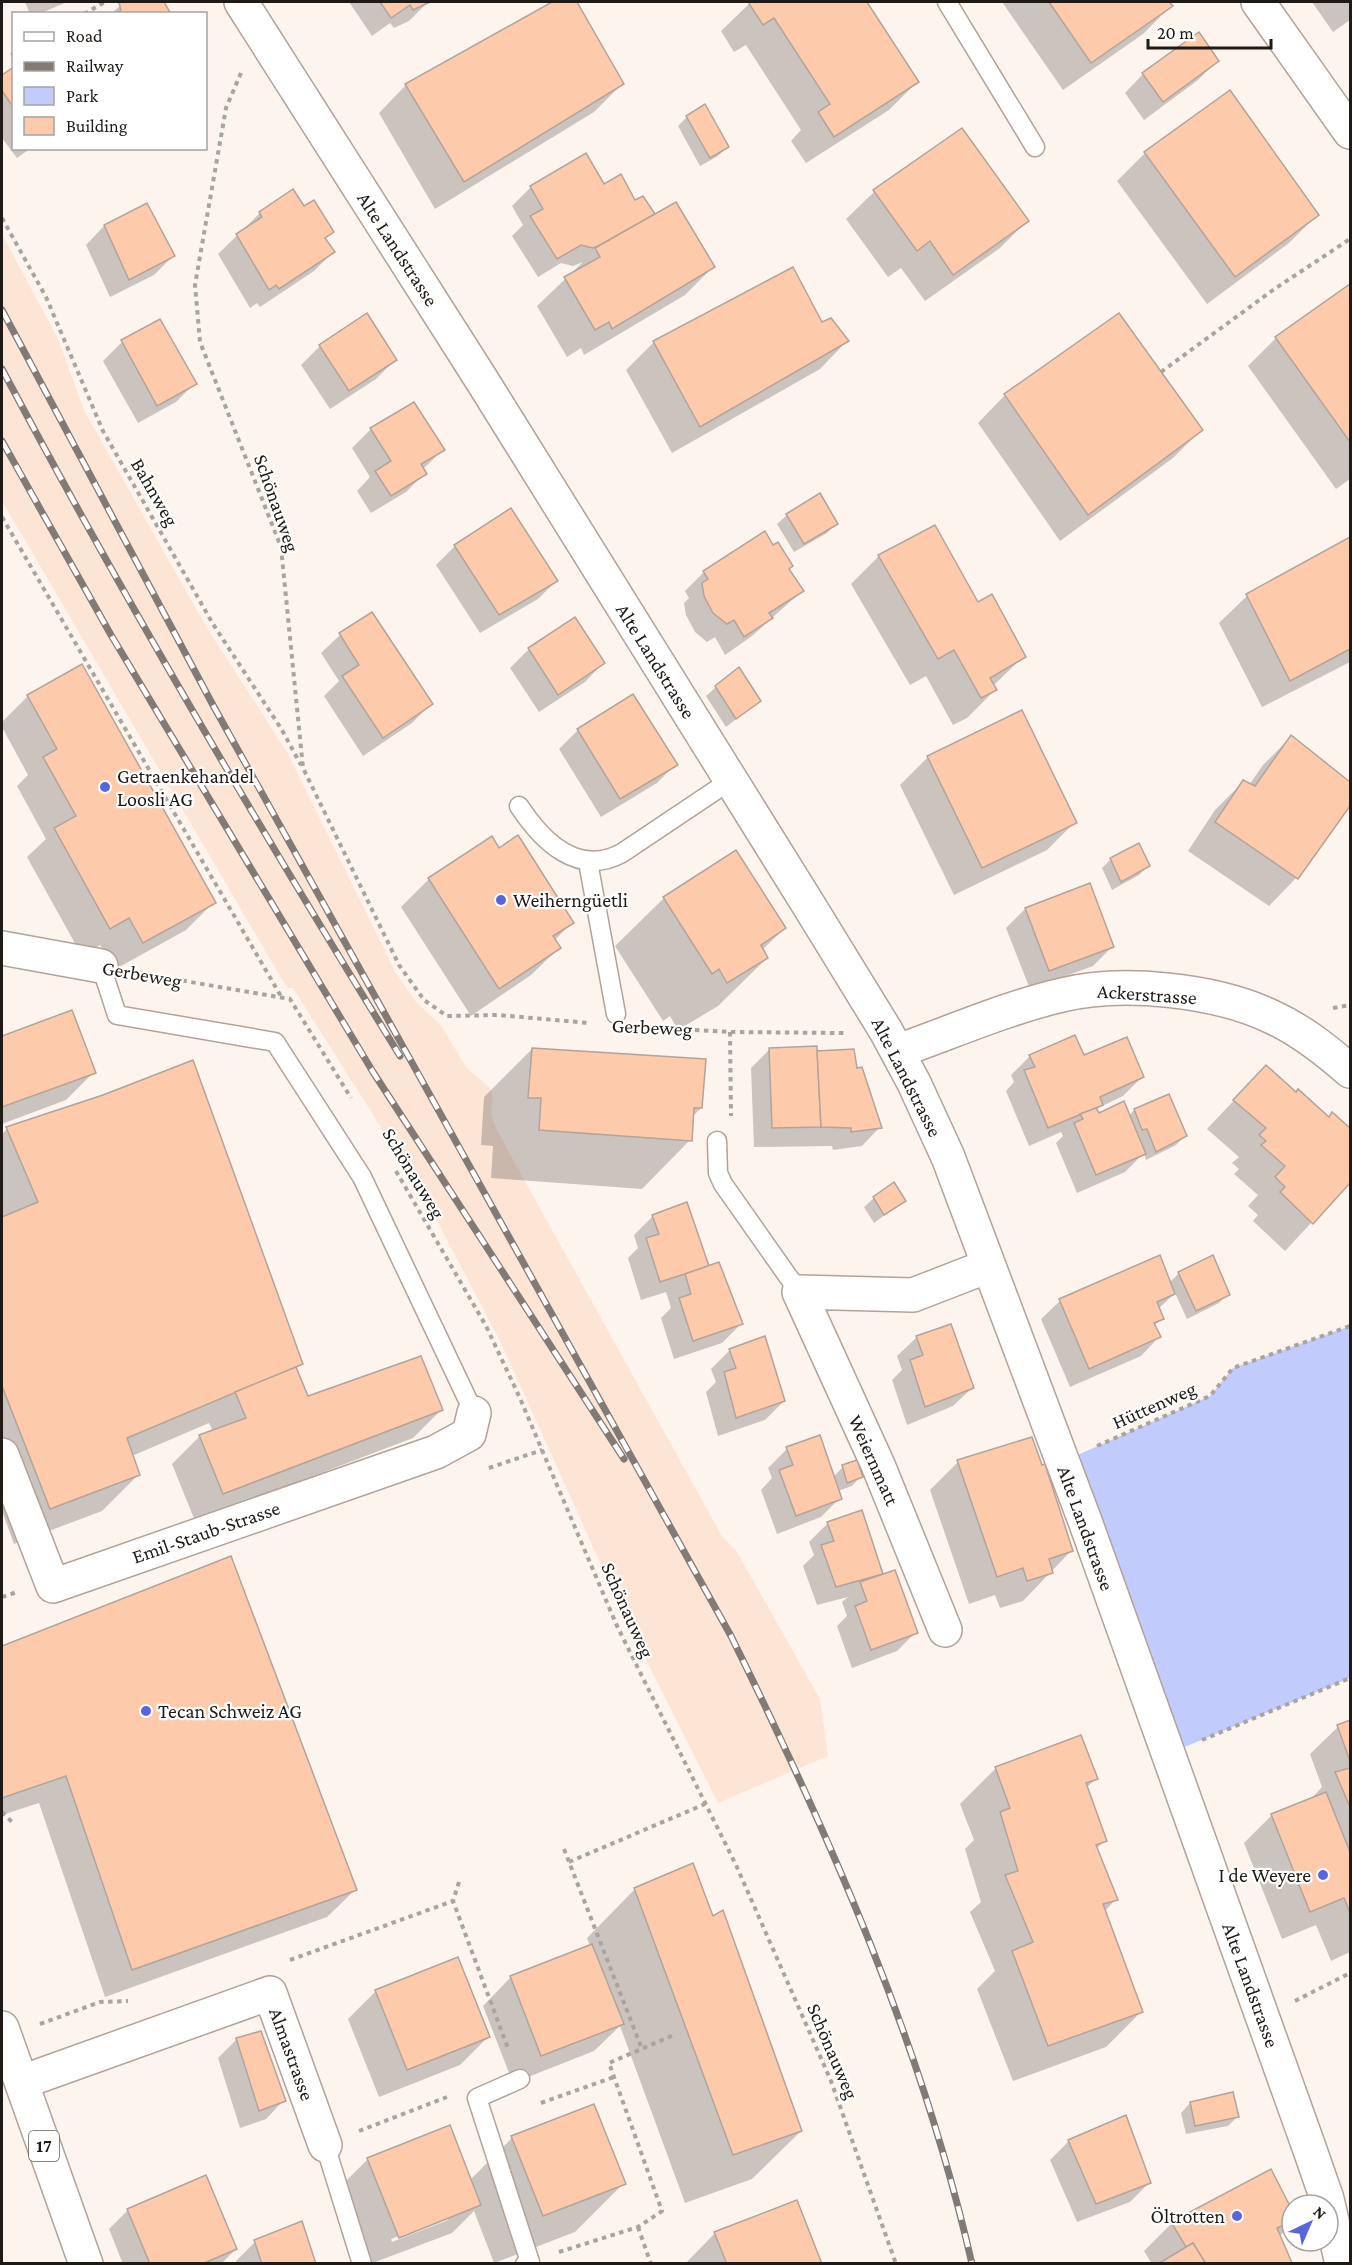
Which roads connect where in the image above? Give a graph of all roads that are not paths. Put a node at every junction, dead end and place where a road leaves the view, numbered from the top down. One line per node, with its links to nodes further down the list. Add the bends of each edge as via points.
1 (241, 2): 6 (street, Alte Landstrasse)
2 (947, 2): 5 (lane)
3 (1258, 2): 4 (street)
4 (1350, 132)
5 (1035, 147)
6 (730, 780): 8 (lane, via 622,853); 12 (street, Alte Landstrasse)
7 (519, 806): 8 (lane, via 547,841)
8 (588, 862): 11 (lane)
9 (2, 948): 10 (street, Gerbeweg)
10 (101, 966): 17 (lane, via 117,1015 275,1042 362,1177)
11 (622, 1020)
12 (892, 1041): 13 (street, Ackerstrasse, via 1063,994 1140,989 1213,998 1271,1016 1306,1035); 15 (street, Alte Landstrasse, via 948,1157)
13 (1350, 1071)
14 (717, 1141): 16 (lane, Weiernmatt, via 718,1173 723,1184)
15 (988, 1266): 16 (street, via 913,1295); 27 (street, Alte Landstrasse, via 1263,2018 1327,2199)
16 (799, 1292): 19 (street, Weiernmatt, via 878,1466)
17 (474, 1413): 18 (street, Emil-Staub-Strasse, via 469,1434 436,1452 53,1586)
18 (2, 1455)
19 (945, 1630)
20 (2, 2028): 22 (street, 17)
21 (520, 2079): 26 (lane, via 477,2098 530,2262)
22 (22, 2082): 23 (street, Almastrasse, via 270,1993); 24 (street, 17)
23 (325, 2145): 25 (lane, Almastrasse)
24 (86, 2264)
25 (362, 2264)
26 (525, 2264)
27 (1342, 2264)

